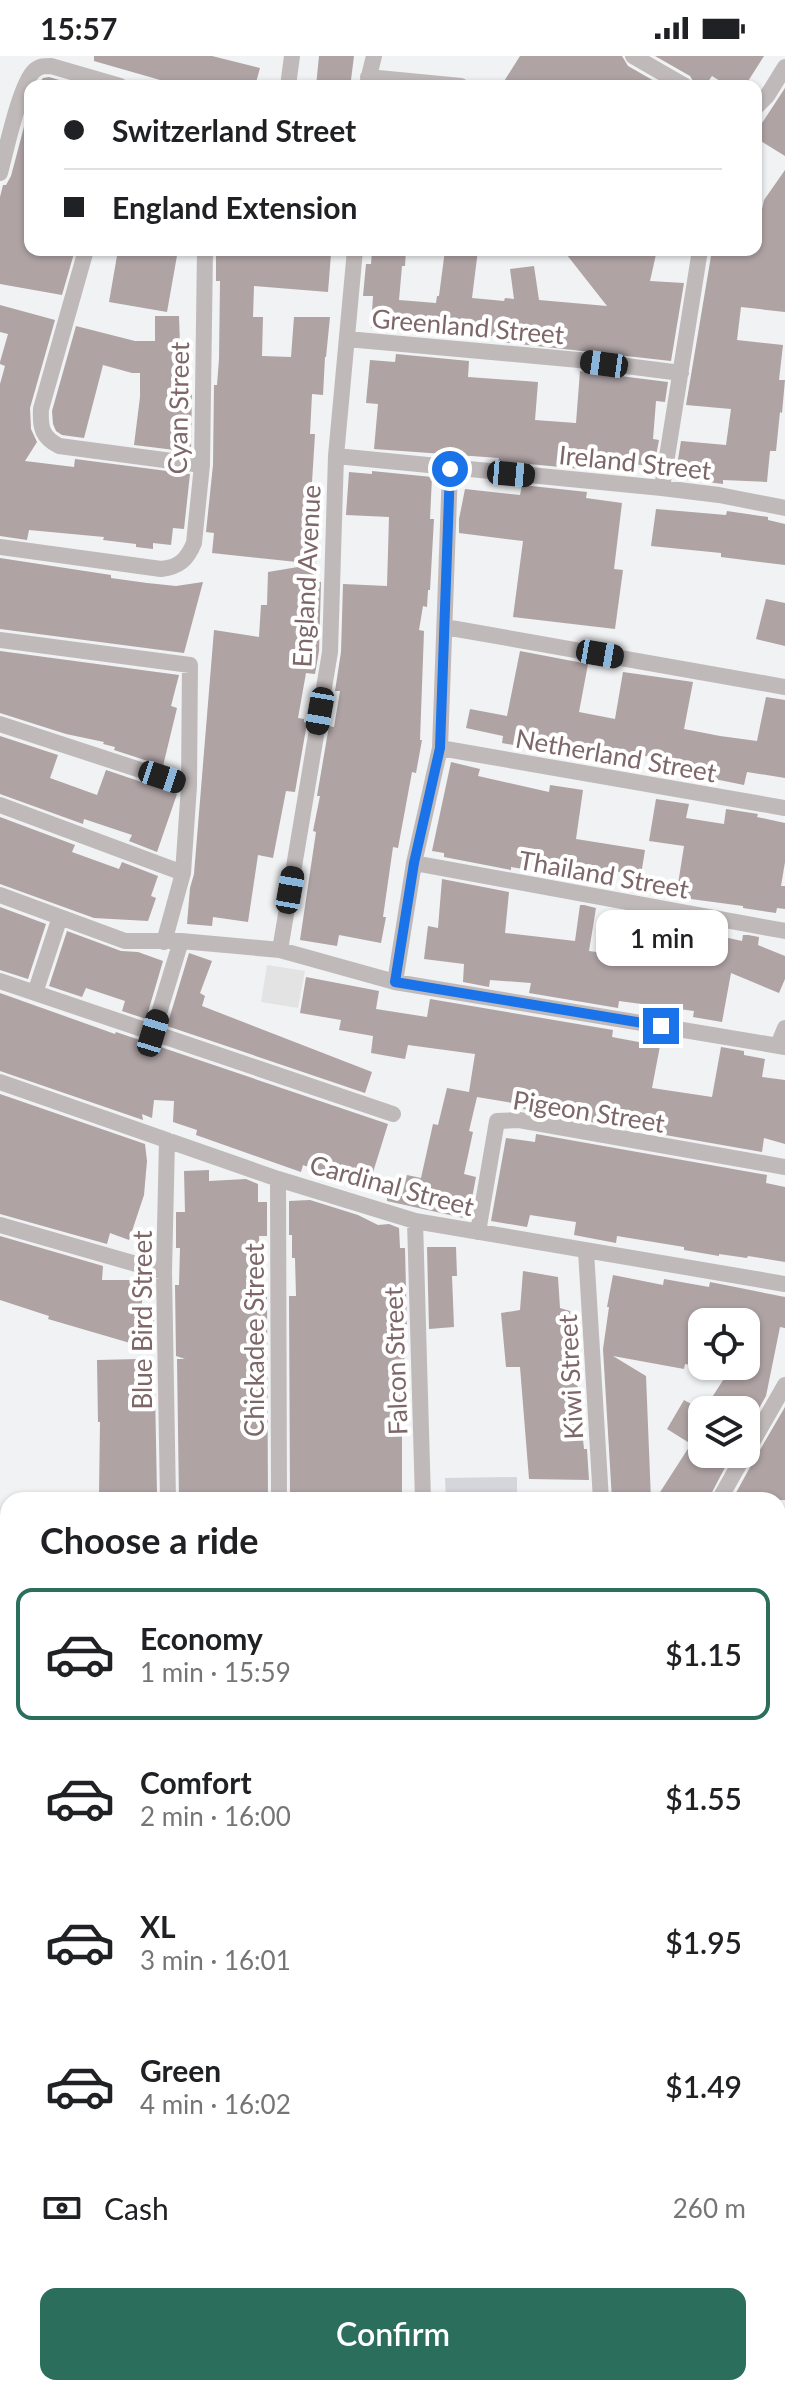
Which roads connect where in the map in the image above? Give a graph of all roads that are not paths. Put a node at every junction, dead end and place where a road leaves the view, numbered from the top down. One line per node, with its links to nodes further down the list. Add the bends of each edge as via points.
1 (292, 56): 7 (street)
2 (374, 56): 8 (street)
3 (633, 56): 9 (street)
4 (785, 67): 11 (street)
5 (28, 80): 6 (street, via 35,69 51,66)
6 (99, 80)
7 (289, 80)
8 (368, 80)
9 (675, 80)
10 (24, 89): 12 (street)
11 (762, 101)
12 (0, 173)
13 (84, 256): 20 (street, via 41,409 42,433 59,446)
14 (205, 256): 20 (street, Cyan Street)
15 (354, 256): 17 (street, England Avenue)
16 (699, 256): 18 (street)
17 (347, 339): 18 (street, Greenland Street); 19 (street, England Avenue)
18 (681, 373): 22 (street)
19 (336, 456): 21 (street, Ireland Street); 39 (street, England Avenue, via 330,652)
20 (202, 465): 24 (street, Cyan Street, via 194,543 182,563 161,569)
21 (450, 469): 22 (street, Ireland Street); 25 (street)
22 (662, 488): 23 (street, Ireland Street)
23 (785, 505)
24 (0, 547)
25 (445, 627): 27 (street); 29 (street)
26 (0, 640): 30 (street, via 190,665)
27 (785, 687)
28 (0, 724): 30 (street)
29 (440, 748): 32 (street, Netherland Street); 33 (street)
30 (189, 786): 34 (street)
31 (0, 805): 34 (street)
32 (785, 808)
33 (414, 863): 37 (street, Thailand Street); 41 (street)
34 (183, 873): 38 (street)
35 (0, 895): 36 (street)
36 (60, 917): 38 (street, via 125,941); 42 (street)
37 (785, 931)
38 (173, 941): 39 (street); 44 (street)
39 (280, 950): 41 (street)
40 (0, 981): 42 (street)
41 (395, 982): 45 (street)
42 (35, 993): 44 (street)
43 (785, 1028): 45 (street)
44 (153, 1033): 47 (street)
45 (782, 1046)
46 (0, 1082): 48 (street, Cardinal Street)
47 (393, 1114)
48 (167, 1140): 50 (street, Cardinal Street); 55 (street, Blue Bird Street)
49 (785, 1167): 53 (street, Pigeon Street, via 519,1120 497,1121)
50 (278, 1179): 51 (street, Cardinal Street); 61 (street, Chickadee Street)
51 (415, 1221): 53 (street, Cardinal Street); 62 (street, Falcon Street)
52 (0, 1225): 55 (street)
53 (478, 1232): 54 (street, Cardinal Street)
54 (586, 1251): 56 (street, Cardinal Street); 63 (street, Kiwi Street)
55 (164, 1272): 60 (street, Blue Bird Street)
56 (785, 1284)
57 (785, 1385): 58 (street)
58 (760, 1429)
59 (738, 1468): 64 (street)
60 (168, 1492)
61 (279, 1492)
62 (423, 1492)
63 (601, 1492)
64 (724, 1492)

